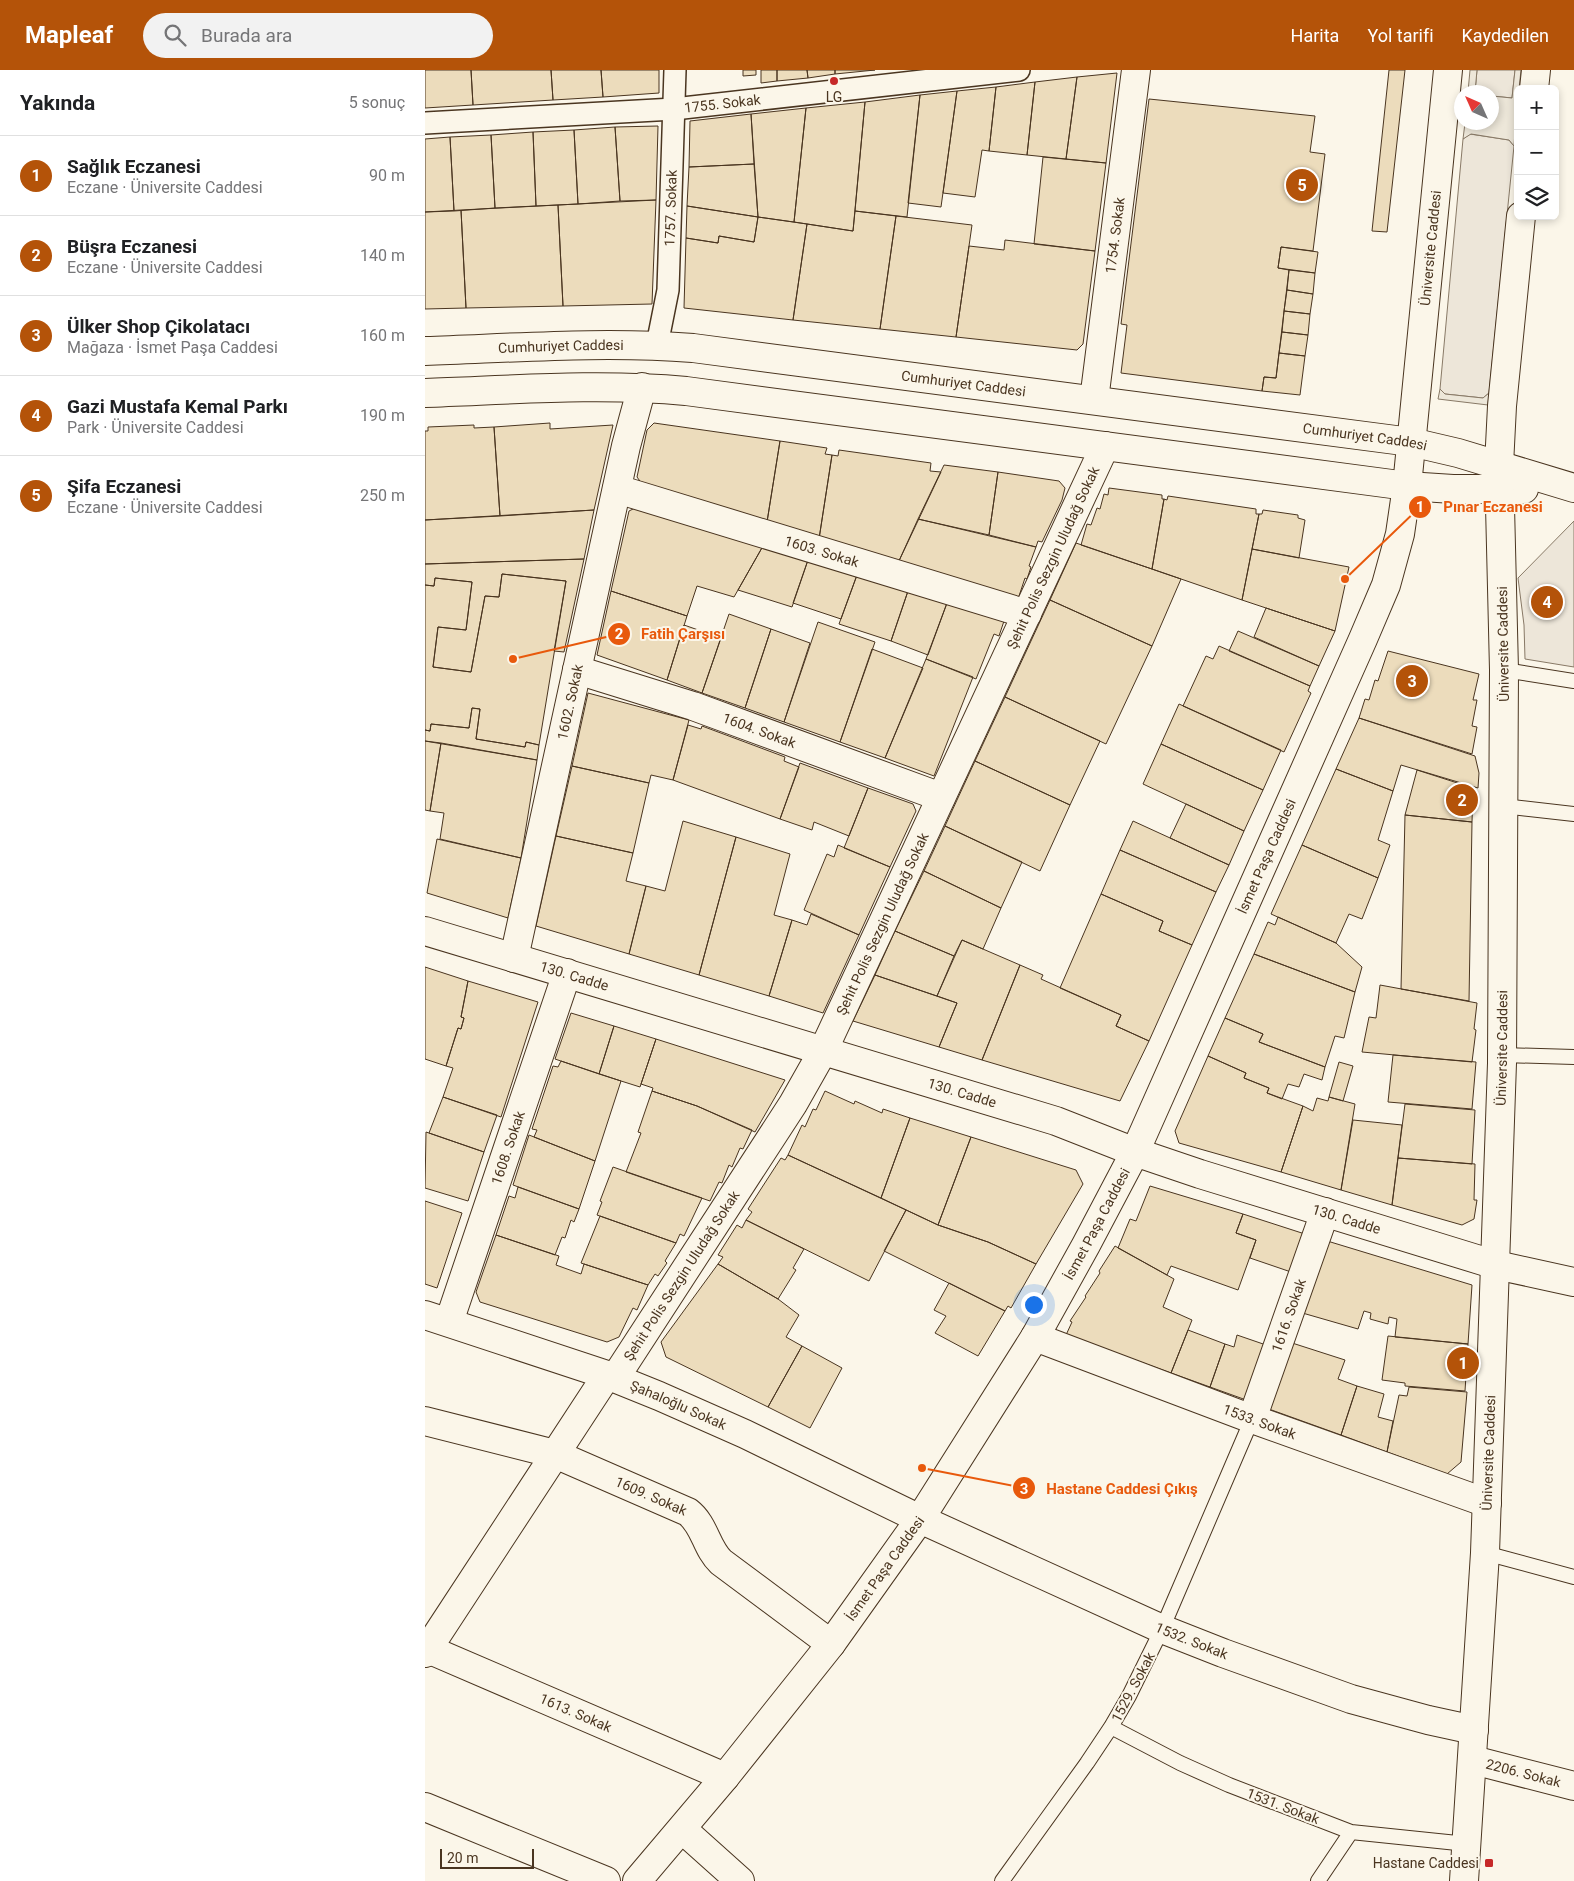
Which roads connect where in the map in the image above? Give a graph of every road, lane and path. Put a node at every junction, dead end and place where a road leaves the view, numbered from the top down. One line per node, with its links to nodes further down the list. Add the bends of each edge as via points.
1 (675, 70): 7 (street, 1757. Sokak)
2 (1019, 70): 7 (street, 1755. Sokak)
3 (1136, 70): 14 (street, 1754. Sokak)
4 (1448, 70): 15 (street, Üniversite Caddesi)
5 (1536, 70): 6 (street)
6 (1534, 85)
7 (674, 108): 8 (street, 1755. Sokak); 10 (street, 1757. Sokak, via 668,290)
8 (425, 123)
9 (1521, 220): 17 (street, Üniversite Caddesi, via 1502,406)
10 (657, 345): 11 (street, Cumhuriyet Caddesi); 12 (street, 1602. Sokak); 14 (street, Cumhuriyet Caddesi)
11 (425, 351)
12 (642, 387): 13 (street); 16 (street); 19 (street, 1602. Sokak)
13 (425, 393)
14 (1093, 400): 15 (street, Cumhuriyet Caddesi)
15 (1411, 442): 17 (street, Cumhuriyet Caddesi, via 1458,453); 18 (street, Üniversite Caddesi)
16 (1105, 446): 18 (street); 20 (street, Şehit Polis Sezgin Uludağ Sokak)
17 (1499, 477): 18 (street); 22 (street, Üniversite Caddesi)
18 (1407, 486): 33 (street, İsmet Paşa Caddesi, via 1400,534 1386,585)
19 (617, 489): 20 (street, 1603. Sokak); 21 (street, 1602. Sokak)
20 (1027, 614): 24 (street, Şehit Polis Sezgin Uludağ Sokak)
21 (577, 670): 24 (street, 1604. Sokak, via 693,706); 28 (street, 1602. Sokak)
22 (1504, 670): 23 (lane); 25 (street, Üniversite Caddesi)
23 (1574, 681)
24 (941, 797): 30 (street, Şehit Polis Sezgin Uludağ Sokak)
25 (1503, 806): 26 (lane); 31 (street, Üniversite Caddesi)
26 (1574, 814)
27 (425, 931): 28 (street, 130. Cadde)
28 (515, 958): 29 (street, 130. Cadde)
29 (567, 973): 30 (street, 130. Cadde); 37 (street, 1608. Sokak)
30 (823, 1051): 33 (street, 130. Cadde, via 1056,1121); 39 (street, Şehit Polis Sezgin Uludağ Sokak, via 793,1104)
31 (1502, 1055): 32 (lane); 35 (street, Üniversite Caddesi)
32 (1574, 1057)
33 (1135, 1152): 34 (street, 130. Cadde); 38 (street, İsmet Paşa Caddesi)
34 (1325, 1212): 35 (street, 130. Cadde); 40 (street, 1616. Sokak)
35 (1496, 1265): 36 (street, 130. Cadde); 43 (street, Üniversite Caddesi)
36 (1574, 1282)
37 (437, 1319): 39 (street, Şahaloğlu Sokak)
38 (1035, 1337): 40 (street, 1533. Sokak); 44 (street, İsmet Paşa Caddesi)
39 (611, 1377): 42 (street, Şehit Polis Sezgin Uludağ Sokak); 44 (street, Şahaloğlu Sokak, via 745,1434)
40 (1252, 1419): 43 (street, 1533. Sokak); 47 (lane, 1529. Sokak)
41 (425, 1421): 42 (street, 1609. Sokak)
42 (555, 1454): 48 (street, 1609. Sokak, via 688,1512 699,1524 713,1554 721,1562); 49 (street, Şehit Polis Sezgin Uludağ Sokak)
43 (1487, 1503): 45 (street, Üniversite Caddesi)
44 (920, 1520): 47 (street, 1532. Sokak); 48 (street, İsmet Paşa Caddesi)
45 (1485, 1553): 46 (lane); 51 (street, Üniversite Caddesi)
46 (1574, 1577)
47 (1162, 1629): 50 (lane, 1529. Sokak); 51 (street, 1532. Sokak, via 1351,1700)
48 (831, 1644): 53 (street, İsmet Paşa Caddesi)
49 (426, 1651): 53 (street, 1613. Sokak)
50 (1111, 1727): 57 (lane, 1531. Sokak, via 1229,1785); 62 (lane, 1529. Sokak)
51 (1474, 1730): 52 (street, Üniversite Caddesi)
52 (1473, 1760): 54 (street, 2206. Sokak); 58 (street, Üniversite Caddesi)
53 (725, 1777): 56 (street, İsmet Paşa Caddesi)
54 (1574, 1786)
55 (425, 1807): 59 (street)
56 (682, 1829): 60 (street, İsmet Paşa Caddesi); 61 (street)
57 (1351, 1832): 58 (lane, 1531. Sokak); 63 (lane)
58 (1467, 1844): 64 (street, Üniversite Caddesi)
59 (606, 1881)
60 (637, 1881)
61 (740, 1881)
62 (1002, 1881)
63 (1318, 1881)
64 (1464, 1881)

